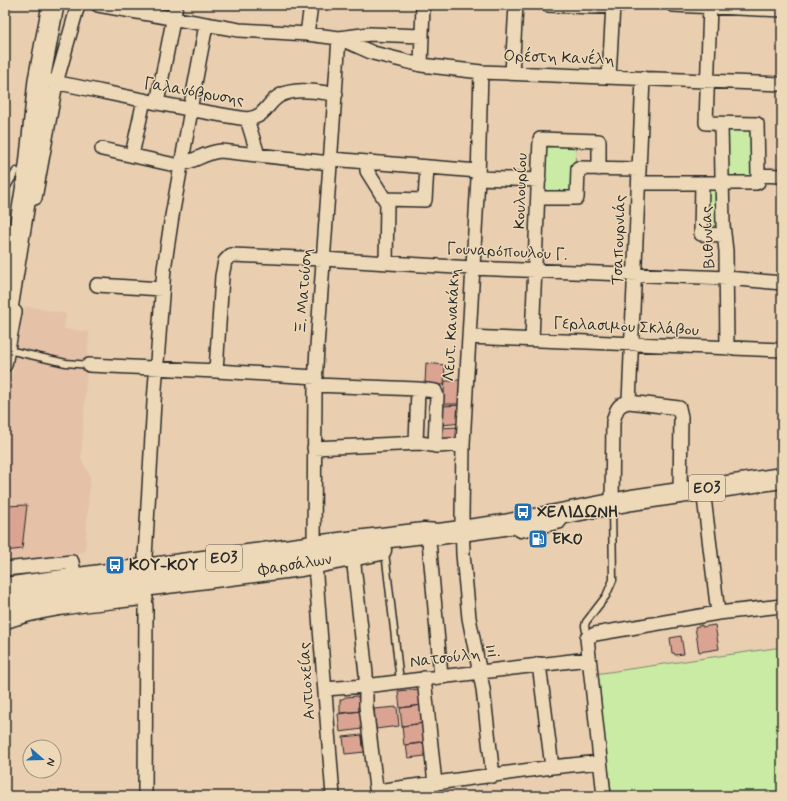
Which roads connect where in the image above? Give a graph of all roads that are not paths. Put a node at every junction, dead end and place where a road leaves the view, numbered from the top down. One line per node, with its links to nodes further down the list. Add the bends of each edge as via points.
1 (53, 5): 24 (highway)
2 (78, 5): 24 (street, via 69,35)
3 (98, 5): 13 (street, Ορέστη Κανέλη)
4 (176, 5): 13 (street)
5 (311, 5): 15 (street)
6 (423, 5): 16 (street)
7 (516, 5): 20 (street)
8 (548, 5): 9 (street)
9 (615, 5): 21 (street)
10 (673, 5): 11 (street)
11 (710, 6): 12 (street); 23 (street)
12 (782, 10)
13 (173, 19): 14 (street, Ορέστη Κανέλη); 27 (street)
14 (206, 25): 15 (street, Ορέστη Κανέλη, via 245,31); 28 (street)
15 (307, 34): 17 (street, Ορέστη Κανέλη)
16 (421, 36): 17 (street, Ορέστη Κανέλη, via 370,34); 18 (street)
17 (339, 38): 18 (street, Ορέστη Κανέλη, via 373,53); 26 (street, Ξ. Ματούση)
18 (420, 65): 19 (street, Ορέστη Κανέλη)
19 (481, 72): 20 (street, Ορέστη Κανέλη); 41 (street, Λευτ. Κανακάκη)
20 (512, 73): 21 (street, Ορέστη Κανέλη)
21 (609, 77): 22 (street, Ορέστη Κανέλη)
22 (643, 78): 23 (street, Ορέστη Κανέλη); 39 (street, Τσαπουρνιάς)
23 (707, 80): 25 (street, Ορέστη Κανέλη); 30 (street, via 706,123)
24 (48, 81): 27 (street, Γαλανόβρυσης); 40 (highway, via 23,134); 62 (highway, via 30,166); 67 (street)
25 (782, 84)
26 (336, 94): 29 (street, Γαλανόβρυσης, via 305,91 288,93 275,99 261,115); 34 (street, Ξ. Ματούση)
27 (150, 102): 28 (street, Γαλανόβρυσης); 32 (street)
28 (191, 110): 29 (street, Γαλανόβρυσης); 36 (street)
29 (247, 119): 33 (street)
30 (721, 124): 42 (street, via 758,124); 47 (street, Βιθυνίας)
31 (102, 149): 32 (street)
32 (132, 155): 36 (street, via 175,165)
33 (258, 155): 34 (street); 36 (street, via 229,151 214,152)
34 (330, 161): 35 (street); 53 (street, Ξ. Ματούση)
35 (367, 162): 37 (street); 50 (street, via 367,171)
36 (181, 164): 61 (street)
37 (427, 167): 41 (street); 50 (street, via 425,200)
38 (599, 169): 39 (street); 44 (street, Κουλουρίου, via 599,140 540,139); 49 (street, via 578,168 577,198)
39 (639, 169): 45 (street, Τσαπουρνιάς)
40 (16, 171): 48 (lane); 51 (highway)
41 (478, 174): 44 (street); 55 (street, Λευτ. Κανακάκη)
42 (758, 175): 43 (street); 47 (street, via 756,183)
43 (782, 176)
44 (539, 180): 49 (street, Κουλουρίου)
45 (639, 183): 46 (street); 57 (street, Τσαπουρνιάς)
46 (702, 183): 47 (street); 52 (street, via 701,234)
47 (723, 183): 52 (street, Βιθυνίας)
48 (5, 190)
49 (538, 198): 56 (street, Κουλουρίου)
50 (385, 199): 54 (street, via 388,206)
51 (5, 235)
52 (724, 235): 58 (street, Βιθυνίας)
53 (324, 259): 54 (street, Γουναρόπουλου Γ.); 72 (street, Γουναρόπουλου Γ., via 231,255 225,261); 73 (street, Ξ. Ματούση)
54 (386, 262): 55 (street, Γουναρόπουλου Γ.)
55 (472, 268): 56 (street, Γουναρόπουλου Γ.); 63 (street, Λευτ. Κανακάκη)
56 (535, 271): 57 (street, Γουναρόπουλου Γ.); 64 (street, Κουλουρίου)
57 (635, 274): 58 (street, Γουναρόπουλου Γ.); 65 (street, Τσαπουρνιάς)
58 (727, 278): 59 (street, Γουναρόπουλου Γ.); 66 (street, Βιθυνίας)
59 (782, 282)
60 (97, 285): 61 (street)
61 (162, 289): 71 (street)
62 (5, 321)
63 (469, 337): 64 (street, Γερλασιμου Σκλάβου); 77 (street, Λευτ. Κανακάκη)
64 (532, 340): 65 (street, Γερλασιμου Σκλάβου)
65 (632, 343): 66 (street, Γερλασιμου Σκλάβου); 75 (street, Τσαπουρνιάς)
66 (727, 348): 68 (street, Γερλασιμου Σκλάβου)
67 (8, 350): 69 (street); 70 (lane, via 66,363)
68 (782, 350)
69 (5, 365)
70 (89, 365): 71 (street)
71 (157, 368): 72 (street); 89 (street)
72 (216, 371): 73 (street)
73 (315, 381): 74 (street); 79 (street, Ξ. Ματούση)
74 (418, 389): 76 (street); 78 (street, via 432,390 437,396)
75 (630, 402): 82 (street, via 679,408); 83 (street, via 622,403 616,410 613,422)
76 (416, 444): 78 (street); 79 (street)
77 (463, 444): 78 (street); 84 (street, Λευτ. Κανακάκη)
78 (435, 446)
79 (314, 448): 87 (street, Ξ. Ματούση)
80 (782, 478): 81 (main road, Φαρσάλων / ΕΟ3)
81 (703, 489): 82 (main road, Φαρσάλων / ΕΟ3); 96 (street)
82 (680, 492): 83 (main road, Φαρσάλων / ΕΟ3)
83 (612, 504): 84 (main road, Φαρσάλων / ΕΟ3); 98 (lane, via 613,580 606,596 586,622)
84 (462, 531): 85 (main road, Φαρσάλων / ΕΟ3); 101 (street, Λευτ. Κανακάκη, via 468,618)
85 (434, 537): 86 (main road, Φαρσάλων / ΕΟ3); 87 (main road, Φαρσάλων / ΕΟ3, via 424,533); 102 (street)
86 (385, 550): 88 (main road, Φαρσάλων / ΕΟ3); 104 (lane)
87 (315, 555): 88 (main road, Φαρσάλων / ΕΟ3); 91 (main road, Φαρσάλων / ΕΟ3); 93 (main road, Φαρσάλων / ΕΟ3); 106 (street, Αντιοχείας)
88 (353, 556): 105 (street)
89 (145, 557)
90 (5, 569): 91 (street)
91 (73, 570): 92 (main road, Φαρσάλων / ΕΟ3)
92 (5, 588)
93 (145, 591): 94 (main road, Φαρσάλων / ΕΟ3); 97 (street); 112 (street)
94 (5, 605)
95 (782, 606): 96 (street)
96 (718, 613): 98 (street, via 595,634)
97 (5, 622)
98 (587, 638): 99 (street)
99 (588, 659): 100 (street, Νατσούλη Ξ.); 107 (street)
100 (539, 664): 101 (street, Νατσούλη Ξ.); 108 (street)
101 (479, 671): 102 (street, Νατσούλη Ξ.); 109 (street, Λευτ. Κανακάκη)
102 (441, 676): 103 (street, Νατσούλη Ξ.)
103 (424, 678): 104 (street, Νατσούλη Ξ.); 110 (street)
104 (400, 681): 105 (street, Νατσούλη Ξ.)
105 (365, 686): 106 (street, Νατσούλη Ξ.); 111 (street)
106 (325, 689): 113 (street, Αντιοχείας)
107 (600, 762): 108 (street); 114 (street)
108 (552, 767): 109 (street)
109 (493, 776): 110 (street)
110 (435, 784): 111 (street)
111 (377, 794)
112 (145, 796)
113 (333, 796)
114 (604, 796)

